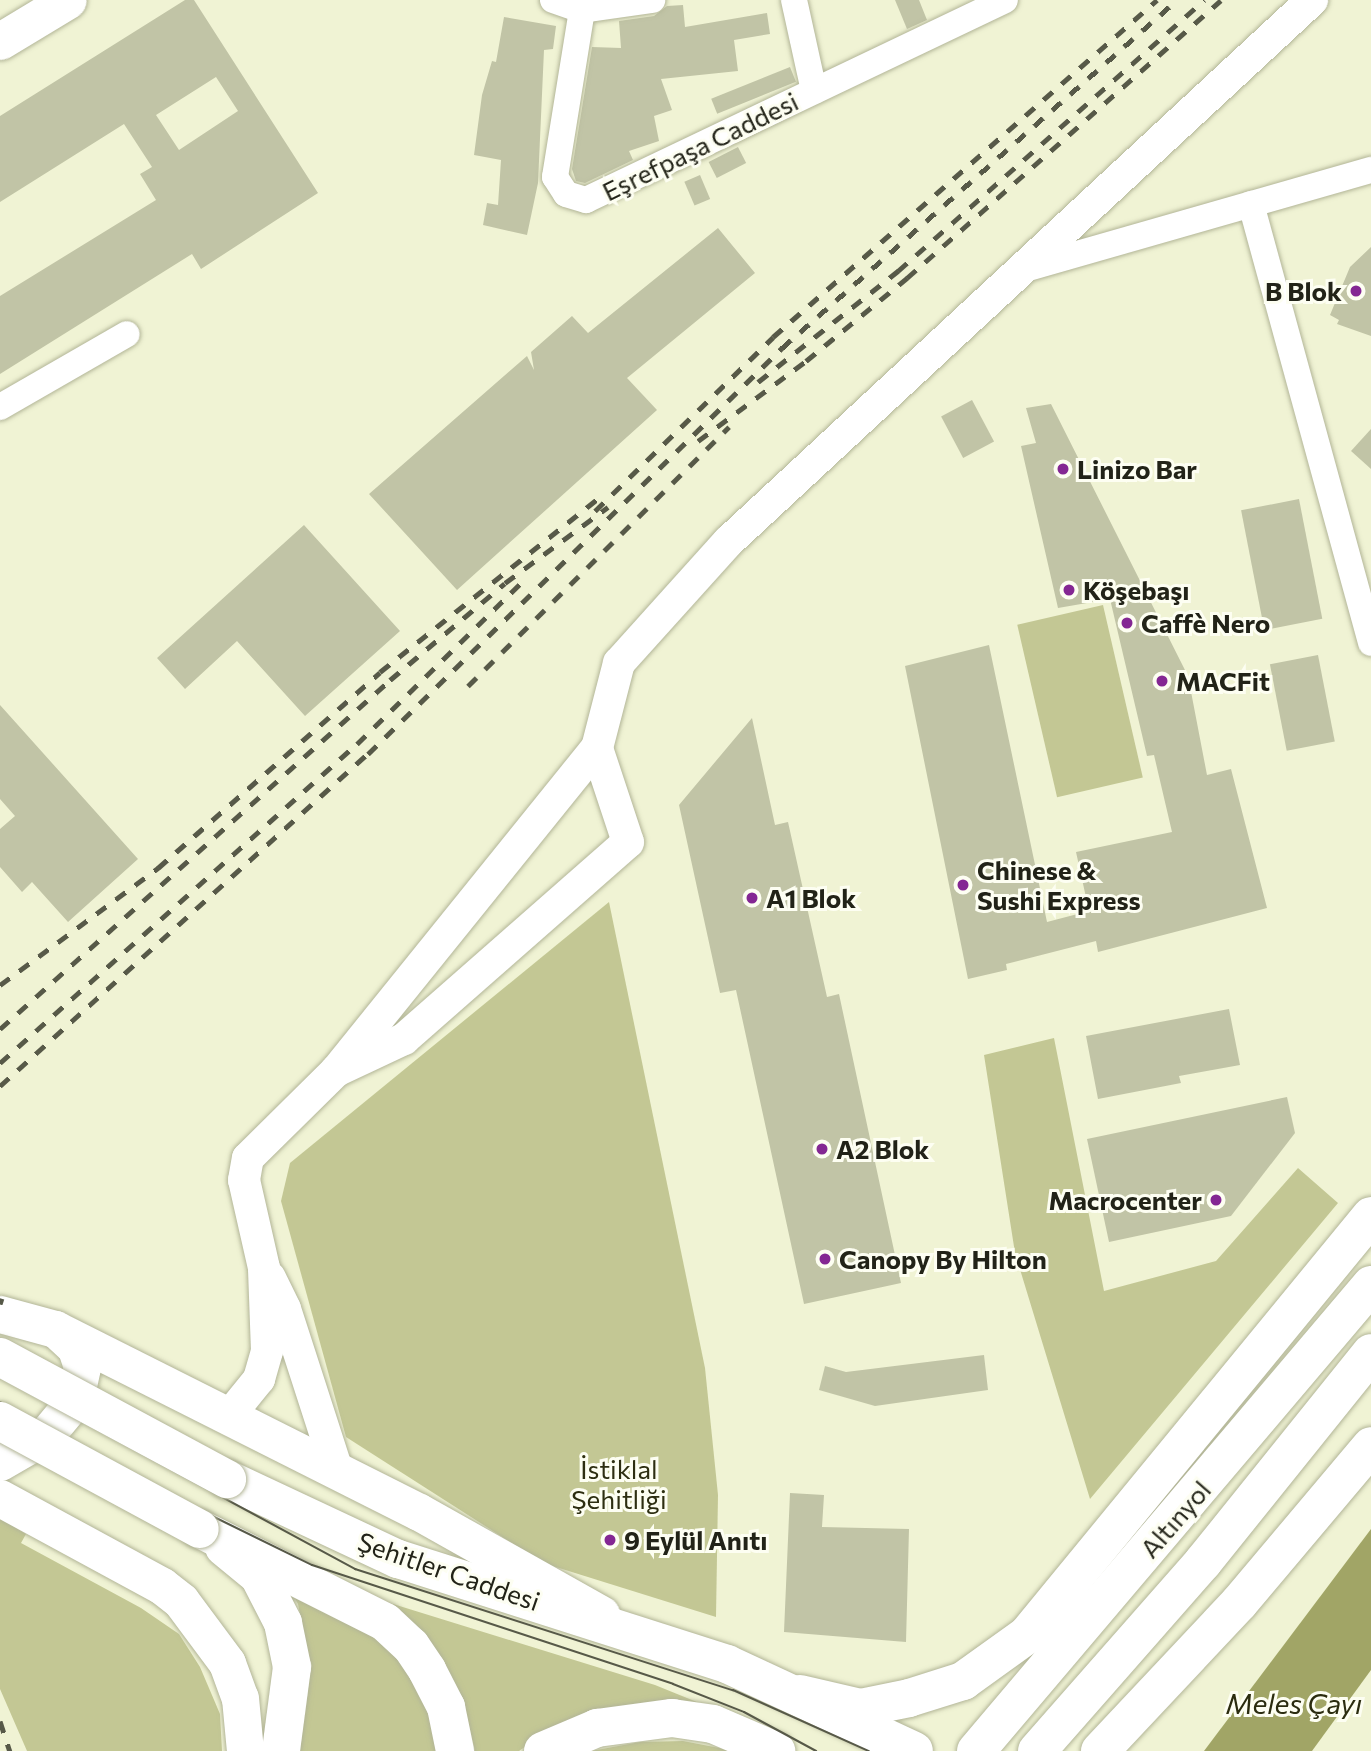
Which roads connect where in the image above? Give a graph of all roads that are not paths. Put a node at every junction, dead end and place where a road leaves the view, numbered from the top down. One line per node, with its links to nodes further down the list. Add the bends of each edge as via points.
1 (68, 0): 8 (main road)
2 (553, 0): 7 (street)
3 (652, 0): 7 (street)
4 (794, 0): 9 (street)
5 (1005, 0): 9 (street, Eşrefpaşa Caddesi)
6 (1312, 0): 12 (street)
7 (582, 10): 9 (street, Eşrefpaşa Caddesi, via 555,169 560,190 571,197 593,199)
8 (0, 41)
9 (814, 91)
10 (1371, 170): 11 (street)
11 (1251, 204): 12 (street); 15 (street)
12 (1025, 269): 16 (street, via 728,542 620,663)
13 (127, 334): 14 (street)
14 (0, 407)
15 (1371, 643)
16 (597, 748): 17 (street); 17 (street, via 628,842 404,1039)
17 (336, 1071): 19 (street, via 248,1158 244,1180 248,1213)
18 (1371, 1216): 33 (main road, via 1027,1634 963,1681 909,1698 860,1708)
19 (264, 1268): 25 (street, via 267,1352 260,1379); 29 (street, via 285,1309)
20 (1371, 1285): 40 (main road, Altınyol)
21 (0, 1314): 22 (main road, via 34,1319)
22 (55, 1329): 25 (main road); 28 (main road, via 79,1357 81,1378 75,1400 52,1430)
23 (1371, 1353): 41 (main road, Altınyol, via 1281,1468)
24 (0, 1357): 32 (main road, Şehitler Caddesi, bridge, via 227,1479 398,1559)
25 (229, 1416): 29 (main road)
26 (0, 1421): 31 (main road, bridge)
27 (1371, 1446): 42 (main road, via 1239,1603)
28 (0, 1462)
29 (337, 1471): 32 (main road)
30 (0, 1498): 34 (main road, via 162,1586 181,1601 227,1663 240,1698)
31 (200, 1529): 35 (main road, via 258,1576 282,1623 292,1667); 36 (main road, via 385,1622 411,1646 432,1679 446,1707)
32 (626, 1628): 33 (main road, Şehitler Caddesi)
33 (800, 1694): 39 (main road, Şehitler Caddesi)
34 (245, 1751)
35 (281, 1751)
36 (455, 1751)
37 (543, 1751): 38 (main road, via 597,1728 672,1718 713,1724)
38 (776, 1751)
39 (914, 1751)
40 (976, 1751)
41 (1037, 1751)
42 (1100, 1751)

